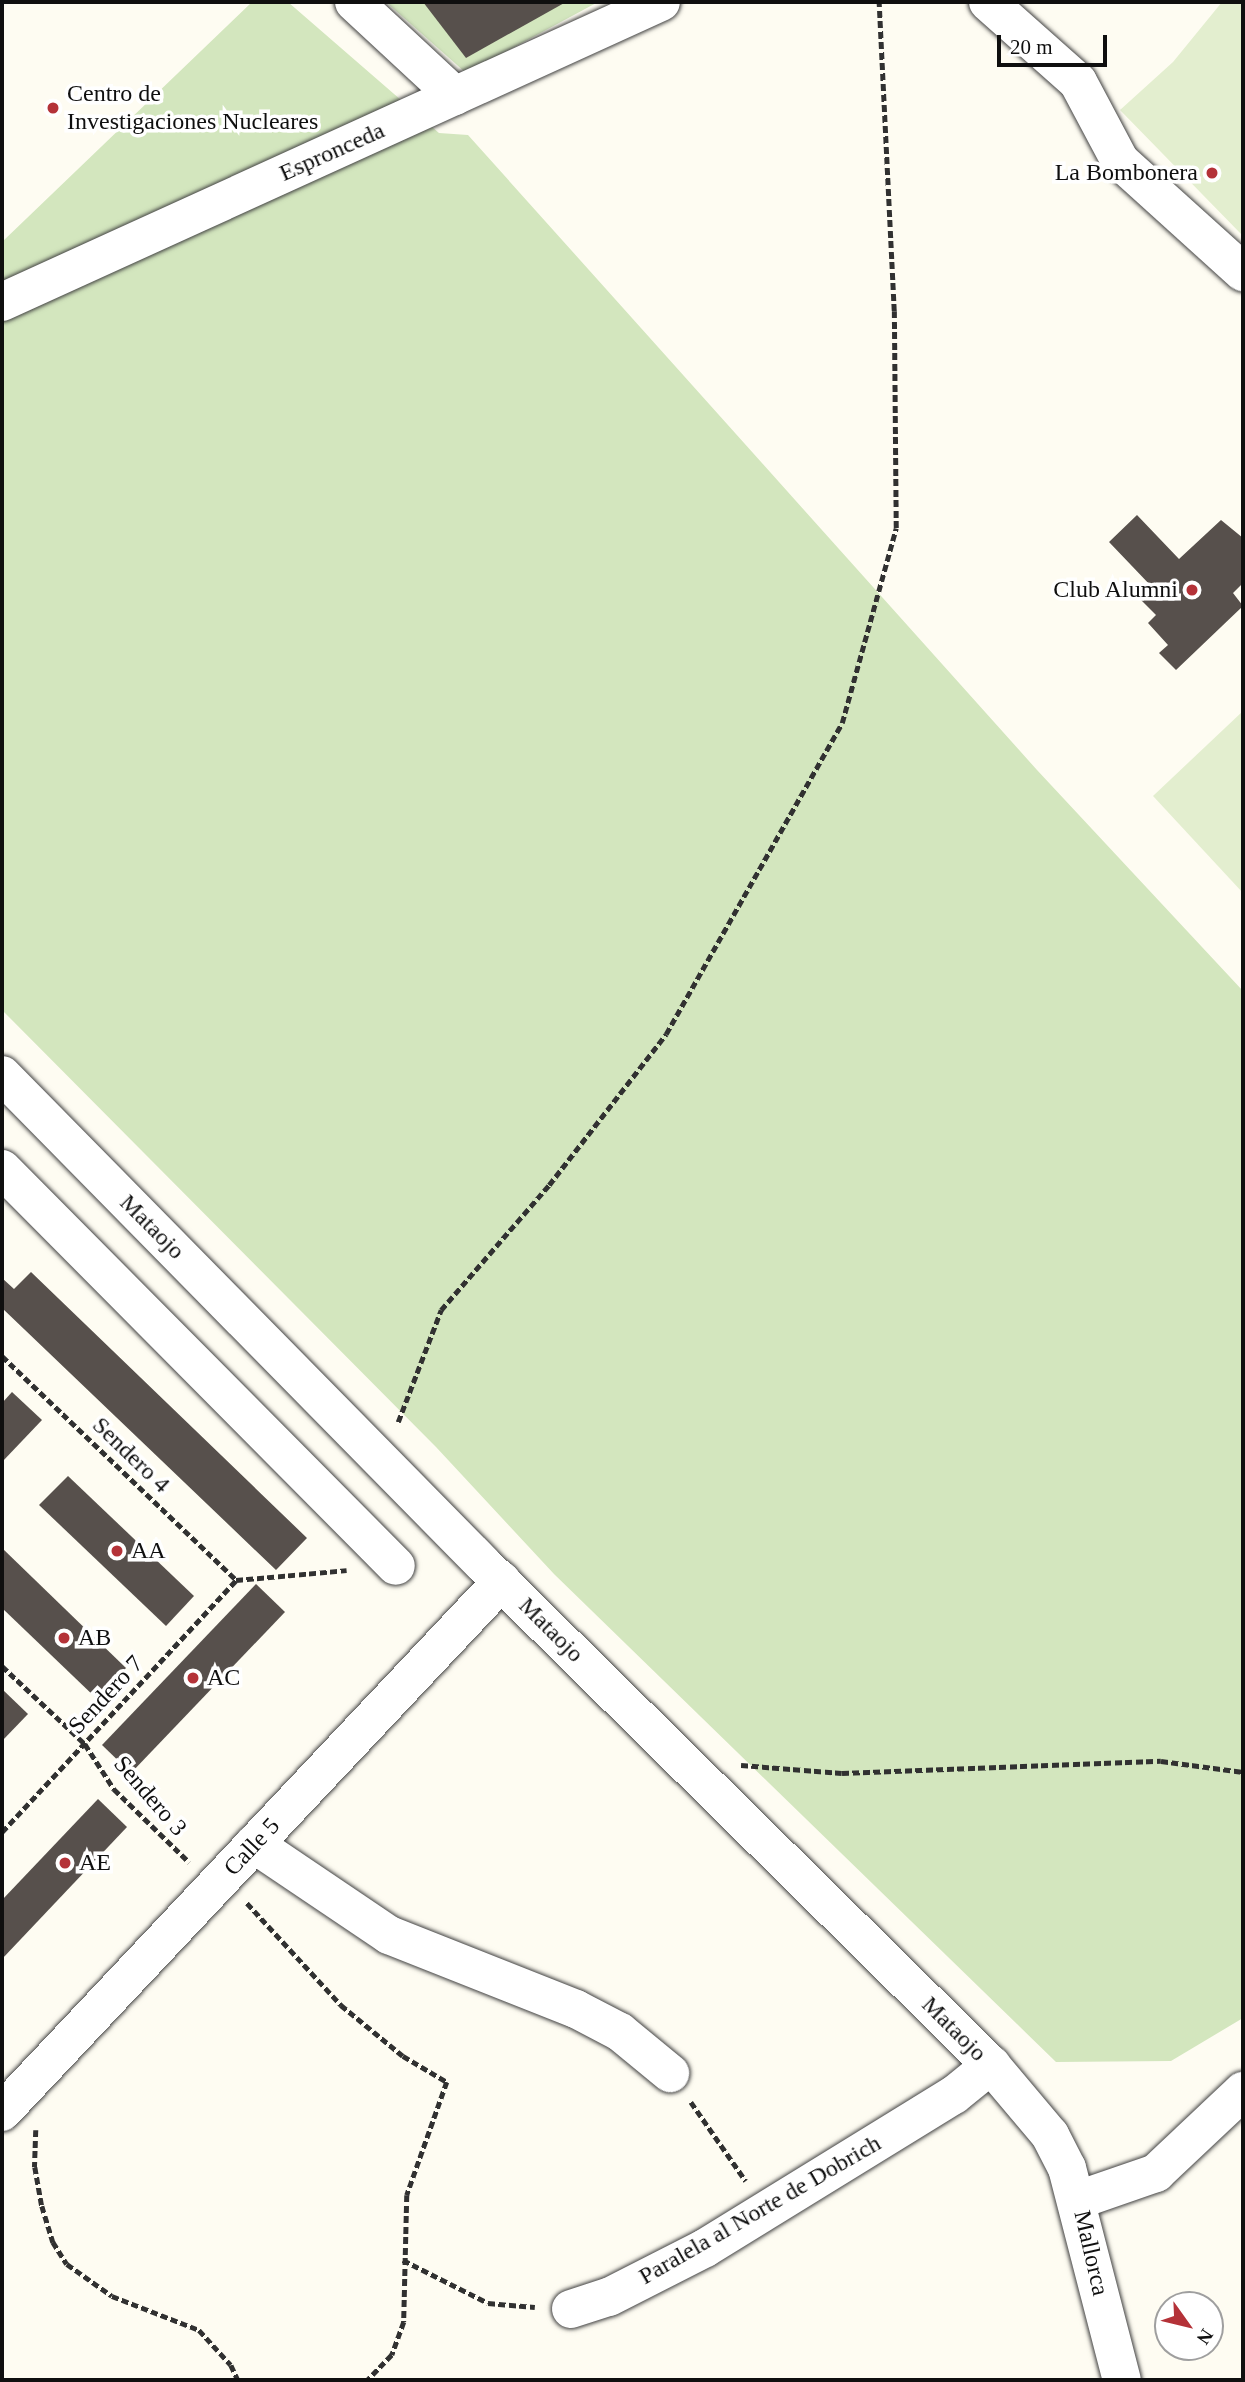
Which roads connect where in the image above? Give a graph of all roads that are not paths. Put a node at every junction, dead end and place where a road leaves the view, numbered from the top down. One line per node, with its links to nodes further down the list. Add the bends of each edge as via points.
1 (354, 2): 4 (street)
2 (662, 2): 4 (street, Espronceda)
3 (988, 2): 5 (street, via 1079,82 1120,161)
4 (455, 96): 6 (street, Espronceda)
5 (1243, 272)
6 (2, 302)
7 (2, 1075): 10 (street, Mataojo)
8 (2, 1169): 9 (street)
9 (396, 1566)
10 (502, 1581): 11 (street, Calle 5); 12 (street, Mataojo)
11 (254, 1844): 13 (street, via 389,1935 576,2008 620,2032); 15 (street, Calle 5)
12 (991, 2065): 16 (street, Mataojo, via 1050,2135); 17 (street, Paralela al Norte de Dobrich, via 954,2095 705,2248 621,2291)
13 (670, 2073)
14 (1243, 2091): 16 (street, Mallorca, via 1156,2173)
15 (2, 2112)
16 (1079, 2200): 18 (street, Mallorca)
17 (571, 2309)
18 (1122, 2380)

